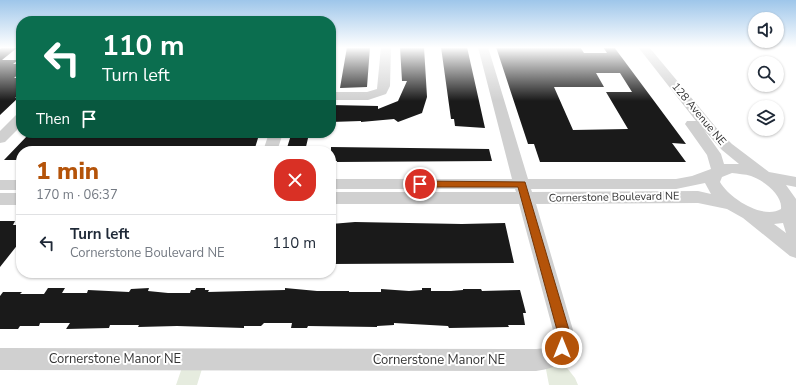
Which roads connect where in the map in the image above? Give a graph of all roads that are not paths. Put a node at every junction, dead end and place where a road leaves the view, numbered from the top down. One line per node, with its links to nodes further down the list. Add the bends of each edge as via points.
1 (385, 65): 5 (street, via 382,91 368,96)
2 (488, 65): 14 (street, Cornerstone Manor NE)
3 (646, 65): 8 (street, 128 Avenue NE, via 714,154)
4 (658, 65): 9 (street, 128 Avenue NE, via 714,134)
5 (336, 96)
6 (16, 123): 7 (street)
7 (0, 139)
8 (717, 172): 9 (street, Cornerstone Boulevard NE, via 739,168); 14 (street, Cornerstone Boulevard NE, via 694,181 676,184); 18 (street, 128 Avenue NE, via 712,182 713,187)
9 (763, 176): 10 (street); 19 (street, 128 Avenue NE, via 785,191 791,199)
10 (796, 182)
11 (336, 184): 14 (street, Cornerstone Boulevard NE)
12 (0, 185): 13 (street)
13 (16, 185)
14 (523, 191): 15 (street, Cornerstone Boulevard NE); 18 (street, Cornerstone Boulevard NE, via 682,196); 23 (street, Cornerstone Manor NE, via 563,330 562,348 544,360)
15 (336, 198)
16 (0, 199): 17 (street)
17 (16, 199)
18 (728, 203): 20 (street)
19 (792, 208): 20 (street, via 780,217 773,218); 21 (street)
20 (746, 212): 22 (street)
21 (796, 238)
22 (796, 251)
23 (0, 359)

